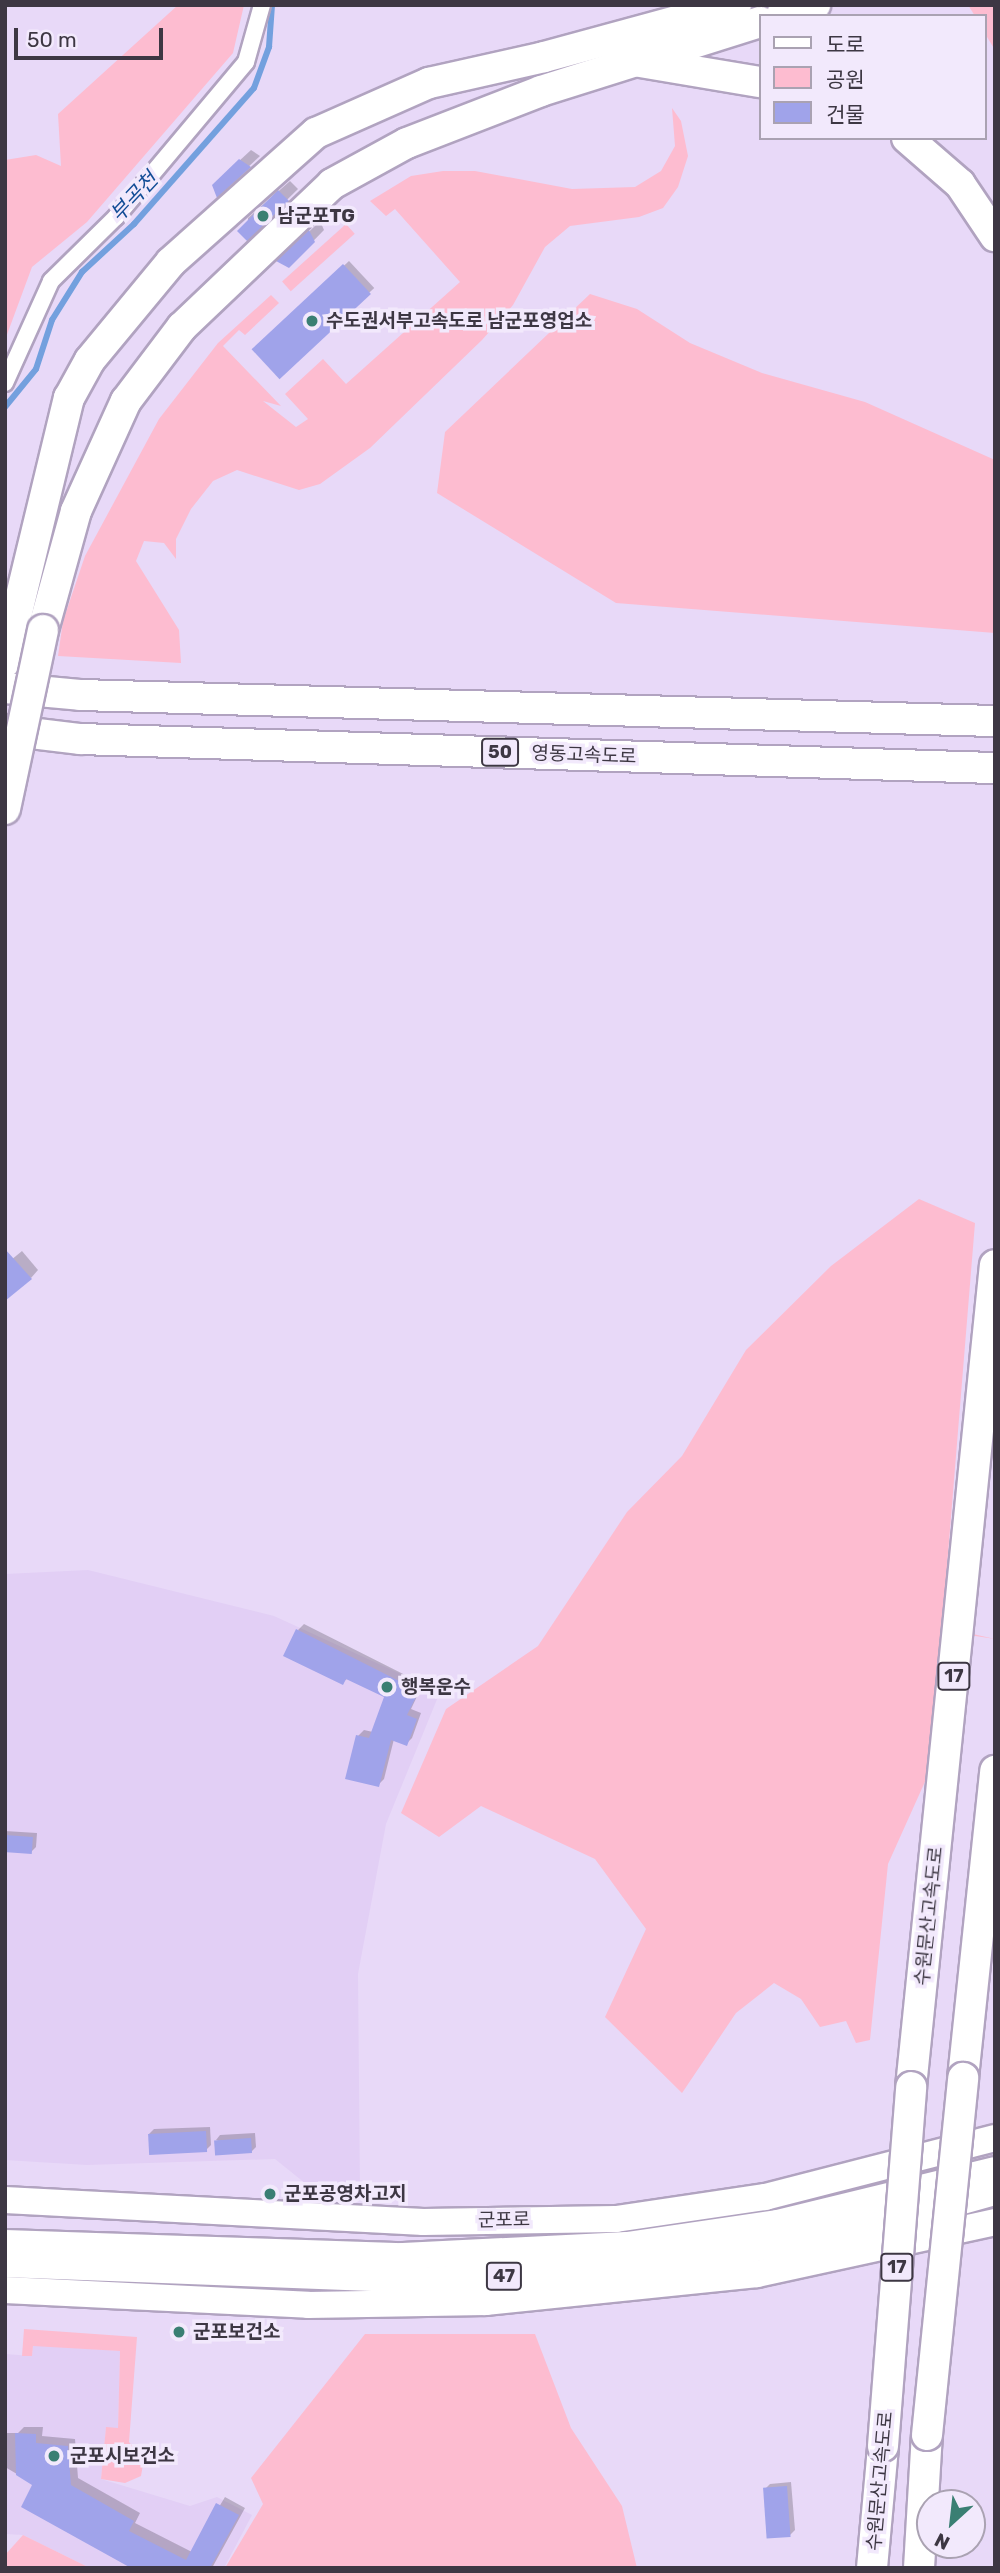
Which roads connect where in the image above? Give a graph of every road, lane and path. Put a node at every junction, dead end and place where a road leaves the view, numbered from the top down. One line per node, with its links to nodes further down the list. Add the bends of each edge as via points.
1 (261, 5): 11 (street, via 246,62 116,217 51,281)
2 (679, 5): 7 (highway)
3 (736, 5): 7 (highway)
4 (815, 5): 5 (highway)
5 (787, 14)
6 (758, 22): 7 (highway)
7 (628, 48): 8 (highway); 12 (highway, via 429,83 316,133 171,262 90,360 69,398); 17 (highway, bridge, via 407,143 332,184 182,327 126,401 76,511 43,630)
8 (758, 81)
9 (909, 140): 10 (highway, via 960,184)
10 (995, 236)
11 (5, 383)
12 (5, 662)
13 (5, 688): 14 (highway, via 80,695)
14 (995, 721)
15 (5, 730): 16 (highway, 영동고속도로 / 50, via 80,739)
16 (995, 768)
17 (5, 809)
18 (995, 1265): 28 (highway, 수원문산고속도로 / 17, bridge, via 911,2087)
19 (995, 1771): 29 (highway, 17, bridge, via 927,2435)
20 (995, 2138): 23 (main road, 군포로, via 765,2197 616,2219 423,2222)
21 (995, 2170): 25 (main road, 군포로 / 47, via 778,2222 627,2245 403,2256)
22 (995, 2192): 26 (main road, 47, via 881,2224 731,2253 588,2271 431,2280)
23 (5, 2200)
24 (995, 2222): 27 (main road, 47, via 757,2274 486,2302 308,2305)
25 (5, 2243)
26 (5, 2264)
27 (5, 2290)
28 (872, 2568)
29 (919, 2568)

